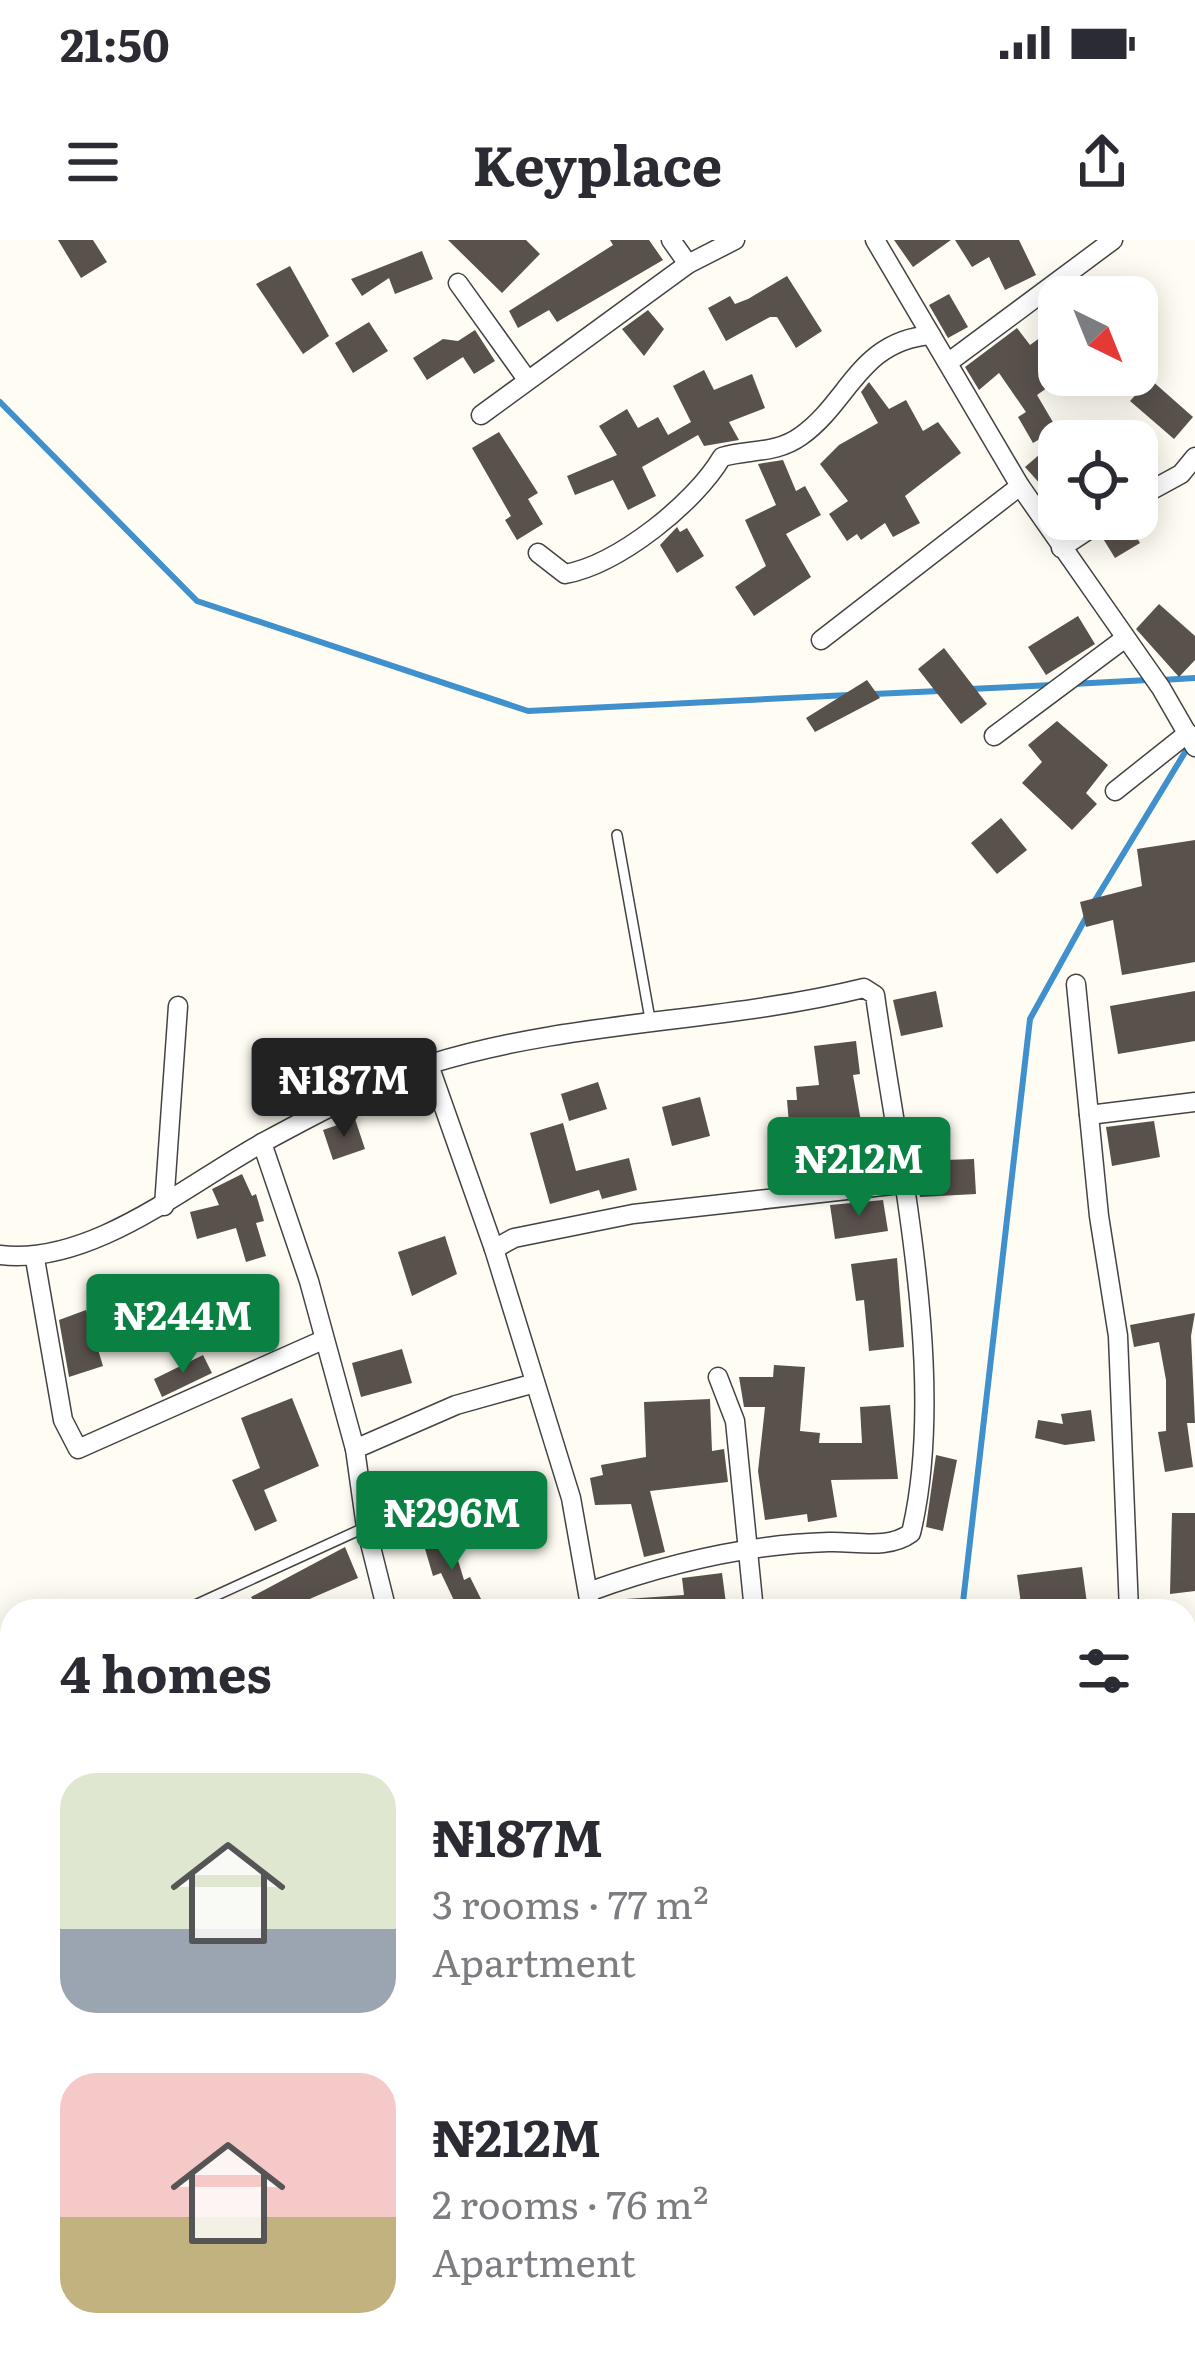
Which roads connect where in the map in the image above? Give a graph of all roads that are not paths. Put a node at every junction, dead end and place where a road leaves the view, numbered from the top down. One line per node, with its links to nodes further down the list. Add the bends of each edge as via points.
1 (670, 240): 5 (street)
2 (735, 240): 5 (street)
3 (875, 240): 7 (street)
4 (1113, 240): 8 (street)
5 (688, 264): 9 (street)
6 (458, 284): 9 (street)
7 (931, 335): 8 (street); 16 (street, via 880,352 805,434 777,451 722,457 704,488 621,555 566,574)
8 (949, 362): 12 (street)
9 (526, 378): 10 (street)
10 (481, 415)
11 (1195, 457): 13 (street)
12 (1020, 486): 15 (street); 18 (street)
13 (1158, 487)
14 (1072, 540): 15 (street)
15 (1060, 548): 17 (street)
16 (538, 553)
17 (1124, 639): 19 (street); 20 (street)
18 (821, 640)
19 (994, 736)
20 (1192, 740): 21 (street)
21 (1115, 791)
22 (617, 835): 25 (lane)
23 (1076, 984): 28 (street)
24 (178, 1006): 31 (street)
25 (650, 1019): 26 (street); 30 (street, via 864,988 875,995)
26 (429, 1065): 29 (street); 32 (street)
27 (1195, 1102): 28 (street)
28 (1089, 1115): 46 (street, via 1118,1336)
29 (262, 1143): 31 (street); 35 (street)
30 (901, 1184): 32 (street, via 688,1205); 40 (street, via 919,1315 922,1441 910,1534 898,1543 831,1541)
31 (164, 1206): 34 (street)
32 (494, 1249): 37 (street)
33 (0, 1255): 34 (street)
34 (35, 1259): 35 (street, via 63,1420 79,1449)
35 (323, 1340): 38 (street)
36 (718, 1377): 40 (street, via 735,1421)
37 (536, 1383): 38 (street, via 457,1405); 43 (street)
38 (355, 1449): 39 (street)
39 (366, 1527): 41 (lane); 42 (street)
40 (750, 1552): 44 (street, via 669,1565); 45 (street)
41 (208, 1599)
42 (384, 1599)
43 (591, 1599)
44 (595, 1599)
45 (753, 1599)
46 (1129, 1599)

